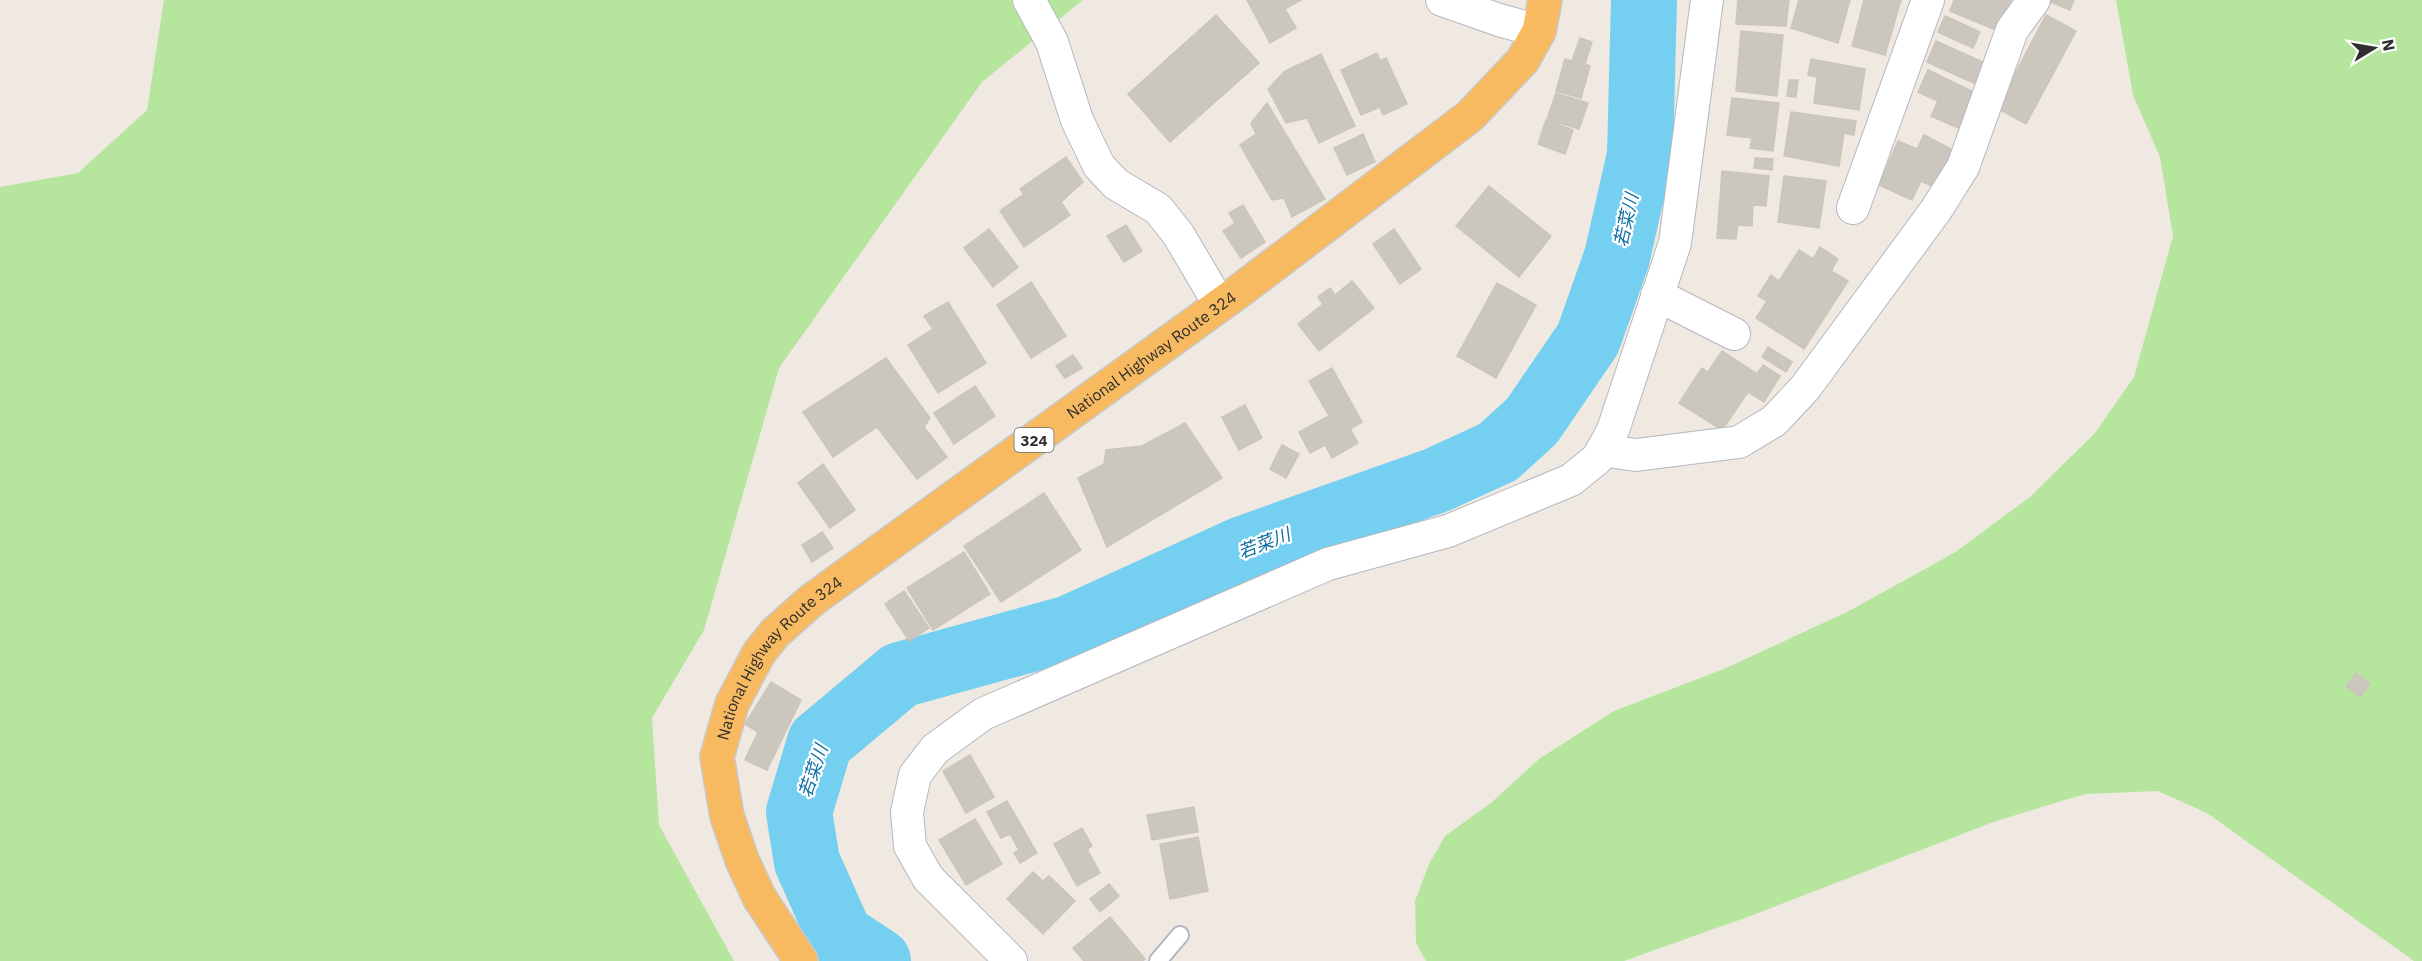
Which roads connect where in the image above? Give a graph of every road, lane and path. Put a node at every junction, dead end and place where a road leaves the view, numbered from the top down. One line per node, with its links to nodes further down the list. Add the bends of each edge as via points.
1 (1029, 0): 9 (street, via 1052,42 1077,120 1099,166 1116,184 1158,209 1178,234)
2 (1442, 0): 6 (street, via 1499,20)
3 (1707, 0): 8 (street, via 1675,243)
4 (1928, 0): 7 (street)
5 (2034, 0): 11 (street, via 2012,30 1958,176 1805,388 1774,421 1739,442 1636,455)
6 (1542, 15): 9 (highway, National Highway Route 324 / 324, via 1523,60 1470,116)
7 (1853, 208)
8 (1657, 296): 10 (street); 11 (street, via 1613,430)
9 (1220, 305): 13 (highway, National Highway Route 324 / 324, via 812,600 759,653 732,704 722,733 717,757 721,788 742,860)
10 (1734, 334)
11 (1602, 450): 14 (street, via 1571,480 1542,493 1448,531 1328,564 983,714 934,749 915,775 907,812 910,846 928,878)
12 (1179, 935): 15 (lane)
13 (801, 961)
14 (1011, 961)
15 (1158, 961)

